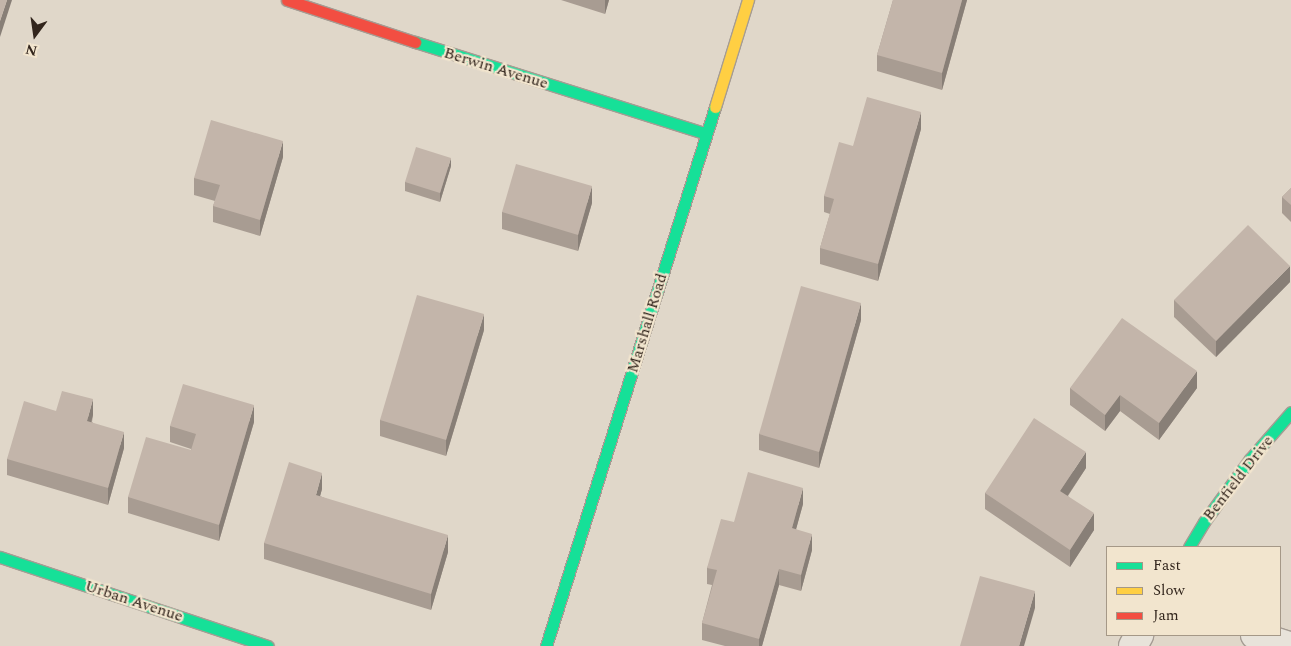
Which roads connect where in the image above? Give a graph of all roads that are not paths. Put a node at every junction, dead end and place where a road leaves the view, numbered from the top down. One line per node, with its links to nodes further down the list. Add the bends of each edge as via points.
1 (287, 0): 3 (street, Berwin Avenue)
2 (748, 0): 3 (street, Marshall Road)
3 (706, 134): 9 (street, Marshall Road)
4 (1291, 412): 5 (street, Benfield Drive, via 1250,460)
5 (1190, 546)
6 (0, 557): 8 (street, Urban Avenue)
7 (1258, 636): 10 (street)
8 (268, 646)
9 (546, 646)
10 (1288, 646)

